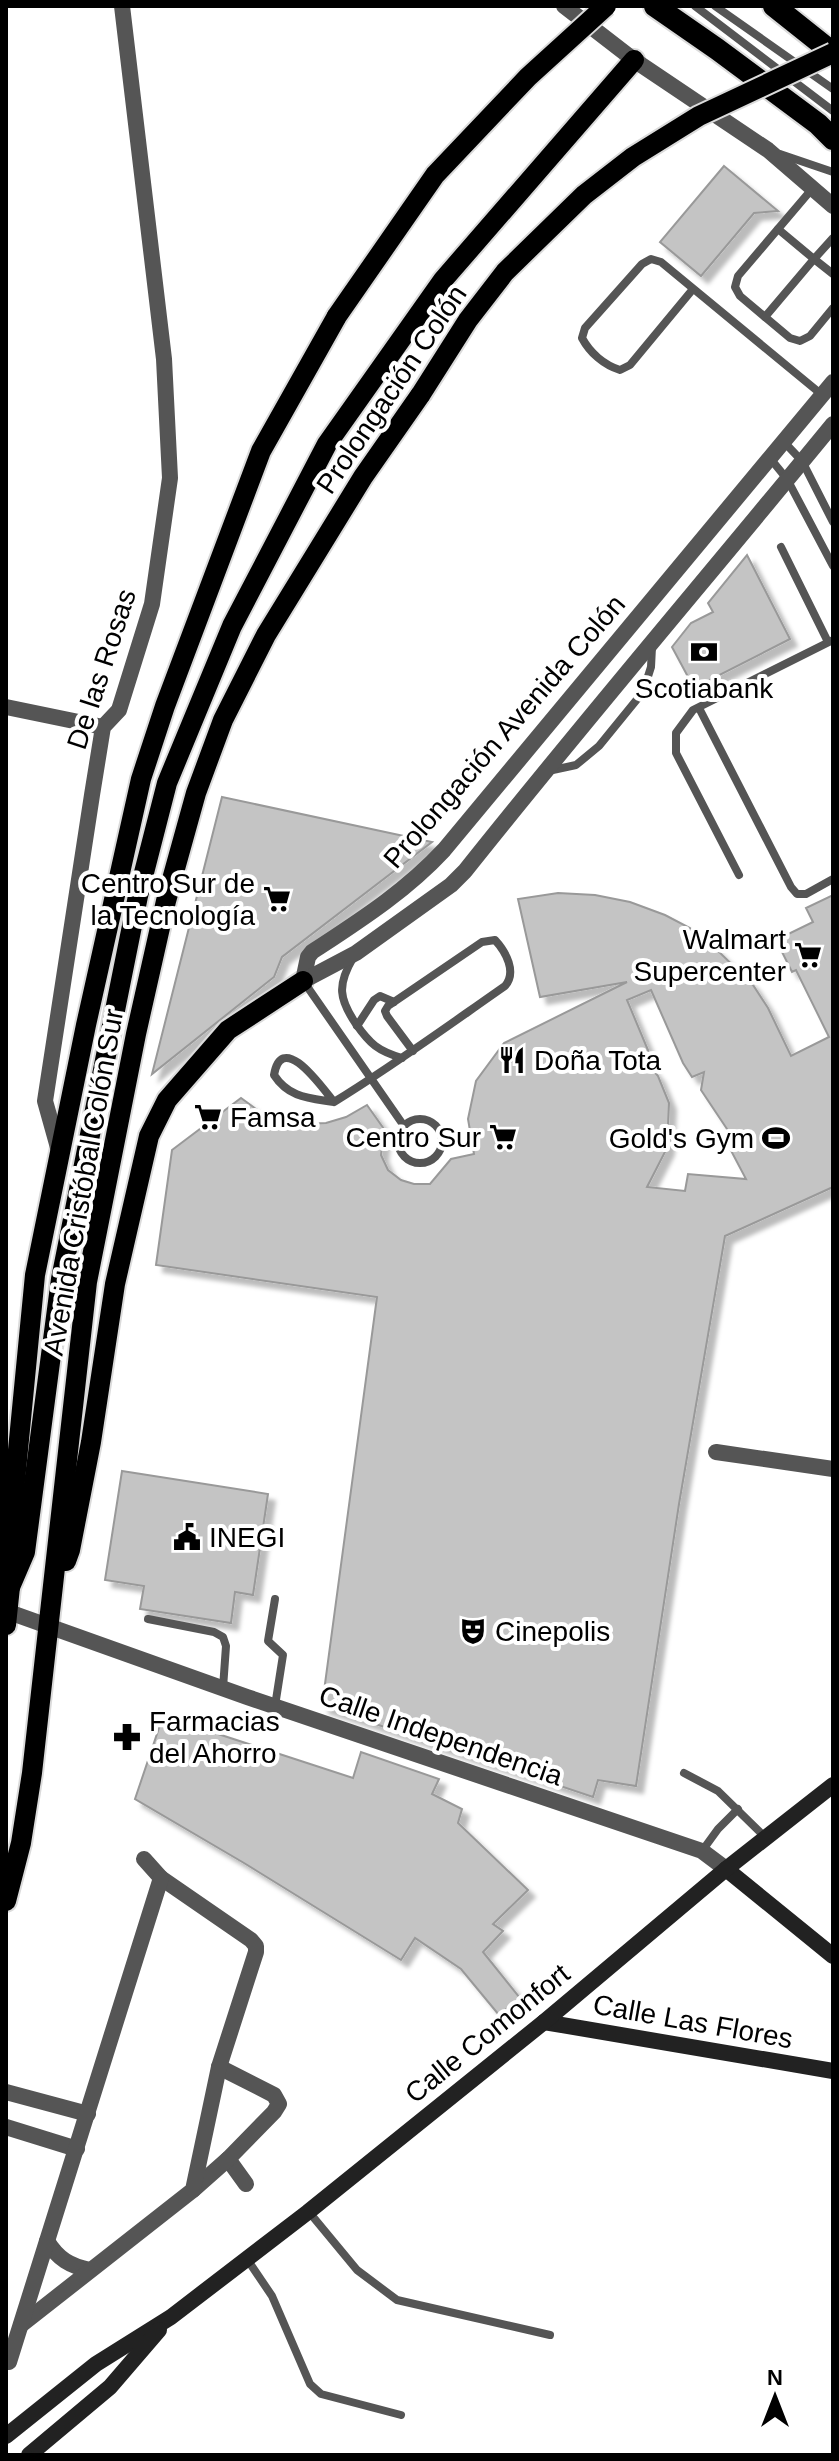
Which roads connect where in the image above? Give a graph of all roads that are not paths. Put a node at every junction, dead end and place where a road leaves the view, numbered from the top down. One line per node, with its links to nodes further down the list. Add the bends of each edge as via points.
1 (122, 6): 37 (street, De las Rosas, via 164,359 170,478 152,604 119,710)
2 (564, 6): 9 (street)
3 (606, 6): 51 (main road, Avenida Cristóbal Colón Sur, bridge, via 528,77 435,175 337,316 261,451 141,779)
4 (655, 6): 12 (highway)
5 (695, 6): 11 (lane)
6 (715, 6): 10 (lane)
7 (774, 6): 8 (highway)
8 (833, 53): 41 (main road, Prolongación Colón, bridge, via 699,116 633,157 584,195 505,272 363,477 266,635 223,720)
9 (634, 60): 13 (street); 54 (main road, via 443,280 327,444 232,626 167,783 138,896 61,1279 25,1552)
10 (833, 89)
11 (833, 111)
12 (833, 139)
13 (768, 150): 14 (lane); 15 (street)
14 (833, 172)
15 (812, 188): 16 (street); 17 (lane)
16 (833, 206)
17 (778, 229): 19 (lane); 23 (lane, via 738,276 735,287)
18 (833, 238): 19 (lane)
19 (814, 259): 20 (lane); 23 (lane)
20 (833, 274)
21 (693, 289): 21 (lane, via 651,259 585,328 582,338 587,348 620,370 630,365); 24 (lane)
22 (833, 308): 23 (lane, via 800,341)
23 (765, 317)
24 (827, 388): 26 (street, Prolongación Avenida Colón)
25 (830, 432): 28 (street, Prolongación Avenida Colón)
26 (783, 440): 27 (street, Prolongación Avenida Colón); 28 (lane)
27 (769, 457): 29 (lane); 43 (street, Prolongación Avenida Colón, via 444,850 387,902 312,952)
28 (802, 461): 29 (street, Prolongación Avenida Colón); 30 (lane)
29 (787, 479): 32 (lane); 34 (street, Prolongación Avenida Colón)
30 (833, 522)
31 (781, 547): 33 (lane)
32 (833, 566)
33 (831, 641): 36 (lane)
34 (652, 644): 38 (street, Prolongación Avenida Colón); 38 (lane, via 643,692 599,746 576,765)
35 (6, 707): 37 (street)
36 (699, 708): 39 (lane, via 676,733 676,753); 40 (lane, via 791,887 806,894)
37 (103, 727): 51 (street, De las Rosas, via 45,1101)
38 (543, 772): 42 (street, Prolongación Avenida Colón, via 451,885)
39 (739, 875)
40 (833, 879)
41 (166, 901): 55 (main road, Avenida Cristóbal Colón Sur, via 87,1282)
42 (356, 953): 43 (street, Prolongación Avenida Colón); 45 (lane, via 342,989 343,1004)
43 (303, 981): 48 (lane); 55 (main road, via 228,1030 167,1100 149,1136 115,1284 70,1550)
44 (394, 1002): 45 (lane, via 380,996); 46 (lane, via 385,1011); 46 (lane, via 482,942 495,940 504,949 511,970 505,986)
45 (357, 1026): 47 (lane, via 383,1052)
46 (413, 1051): 47 (lane)
47 (402, 1058): 48 (lane)
48 (371, 1079): 49 (lane); 50 (lane)
49 (334, 1102): 49 (lane, via 300,1096 281,1086 275,1067 283,1059 301,1063)
50 (404, 1126): 50 (lane, via 414,1120 436,1125 442,1135 436,1157 427,1163 405,1157 399,1148)
51 (60, 1154): 54 (main road, Avenida Cristóbal Colón Sur, via 35,1275)
52 (716, 1452): 53 (street)
53 (833, 1469)
54 (10, 1587): 57 (main road, Avenida Cristóbal Colón Sur)
55 (53, 1594): 59 (main road, Avenida Cristóbal Colón Sur)
56 (275, 1599): 61 (lane, via 268,1641 283,1655)
57 (6, 1615): 59 (street, Calle Independencia)
58 (148, 1619): 60 (lane, via 223,1637)
59 (49, 1628): 60 (street, Calle Independencia); 70 (main road, Avenida Cristóbal Colón Sur, via 26,1815)
60 (223, 1689): 61 (street, Calle Independencia)
61 (275, 1707): 66 (street, Calle Independencia)
62 (684, 1773): 64 (lane)
63 (833, 1785): 65 (main road, Calle Comonfort)
64 (738, 1809): 65 (lane); 66 (lane)
65 (766, 1838): 68 (main road, Calle Comonfort)
66 (702, 1851): 68 (street, Calle Independencia)
67 (144, 1859): 69 (street)
68 (726, 1869): 71 (main road, Calle Independencia); 72 (main road, Calle Comonfort)
69 (161, 1878): 73 (street, via 256,1946); 76 (street)
70 (6, 1901)
71 (833, 1956)
72 (544, 2022): 74 (main road, Calle Las Flores); 82 (main road, Calle Comonfort)
73 (219, 2067): 79 (street, via 274,2095 279,2104); 81 (street)
74 (833, 2071)
75 (6, 2092): 76 (street)
76 (88, 2114): 78 (street)
77 (6, 2127): 78 (street)
78 (77, 2149): 83 (street)
79 (228, 2159): 80 (street); 81 (street)
80 (246, 2184)
81 (193, 2190): 85 (street)
82 (308, 2212): 84 (main road, Calle Comonfort); 88 (lane, via 357,2270 397,2300)
83 (47, 2241): 85 (street, via 56,2256); 87 (street)
84 (247, 2259): 86 (main road, Calle Comonfort); 90 (lane, via 272,2296 310,2384 321,2394)
85 (90, 2270): 87 (street)
86 (171, 2317): 91 (main road, Calle Comonfort, via 96,2364); 92 (main road, Calle Comonfort, via 110,2387)
87 (21, 2325): 89 (street)
88 (550, 2335)
89 (9, 2362)
90 (401, 2415)
91 (6, 2436)
92 (29, 2455)

